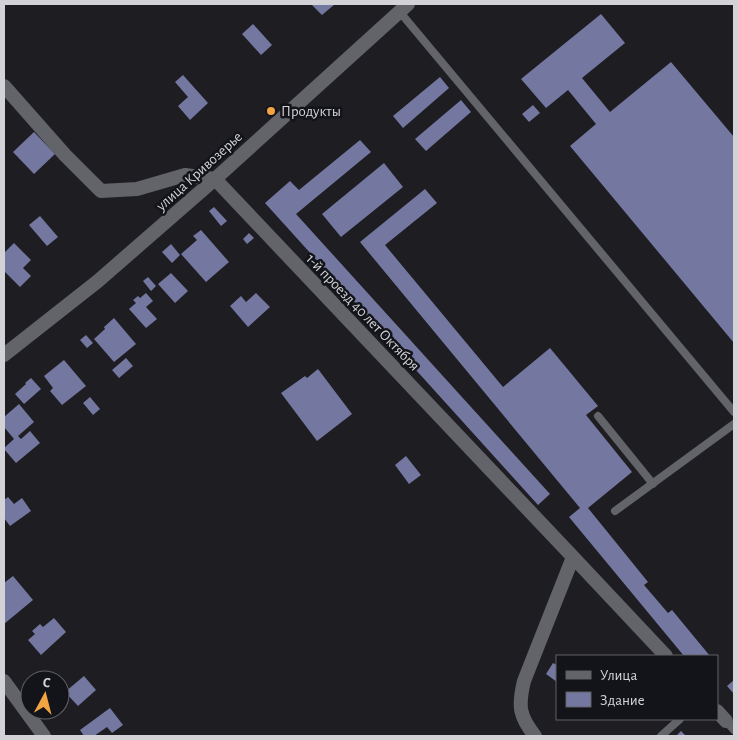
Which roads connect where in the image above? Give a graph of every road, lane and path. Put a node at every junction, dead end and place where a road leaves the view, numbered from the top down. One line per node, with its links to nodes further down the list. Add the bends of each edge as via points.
1 (404, 7): 3 (street, улица Кривозерье); 5 (lane)
2 (4, 86): 3 (street, via 101,191 137,189 185,175)
3 (215, 179): 4 (street, улица Кривозерье, via 98,281); 10 (street, 1-й проезд 40 лет Октября)
4 (4, 355)
5 (734, 412)
6 (598, 416): 8 (lane)
7 (734, 424): 8 (lane)
8 (653, 484): 9 (lane)
9 (615, 511)
10 (573, 557): 11 (street, 1-й проезд 40 лет Октября); 15 (street, via 521,695 523,719)
11 (665, 655)
12 (4, 681): 14 (street)
13 (679, 720): 16 (lane)
14 (44, 736)
15 (535, 736)
16 (661, 736)

